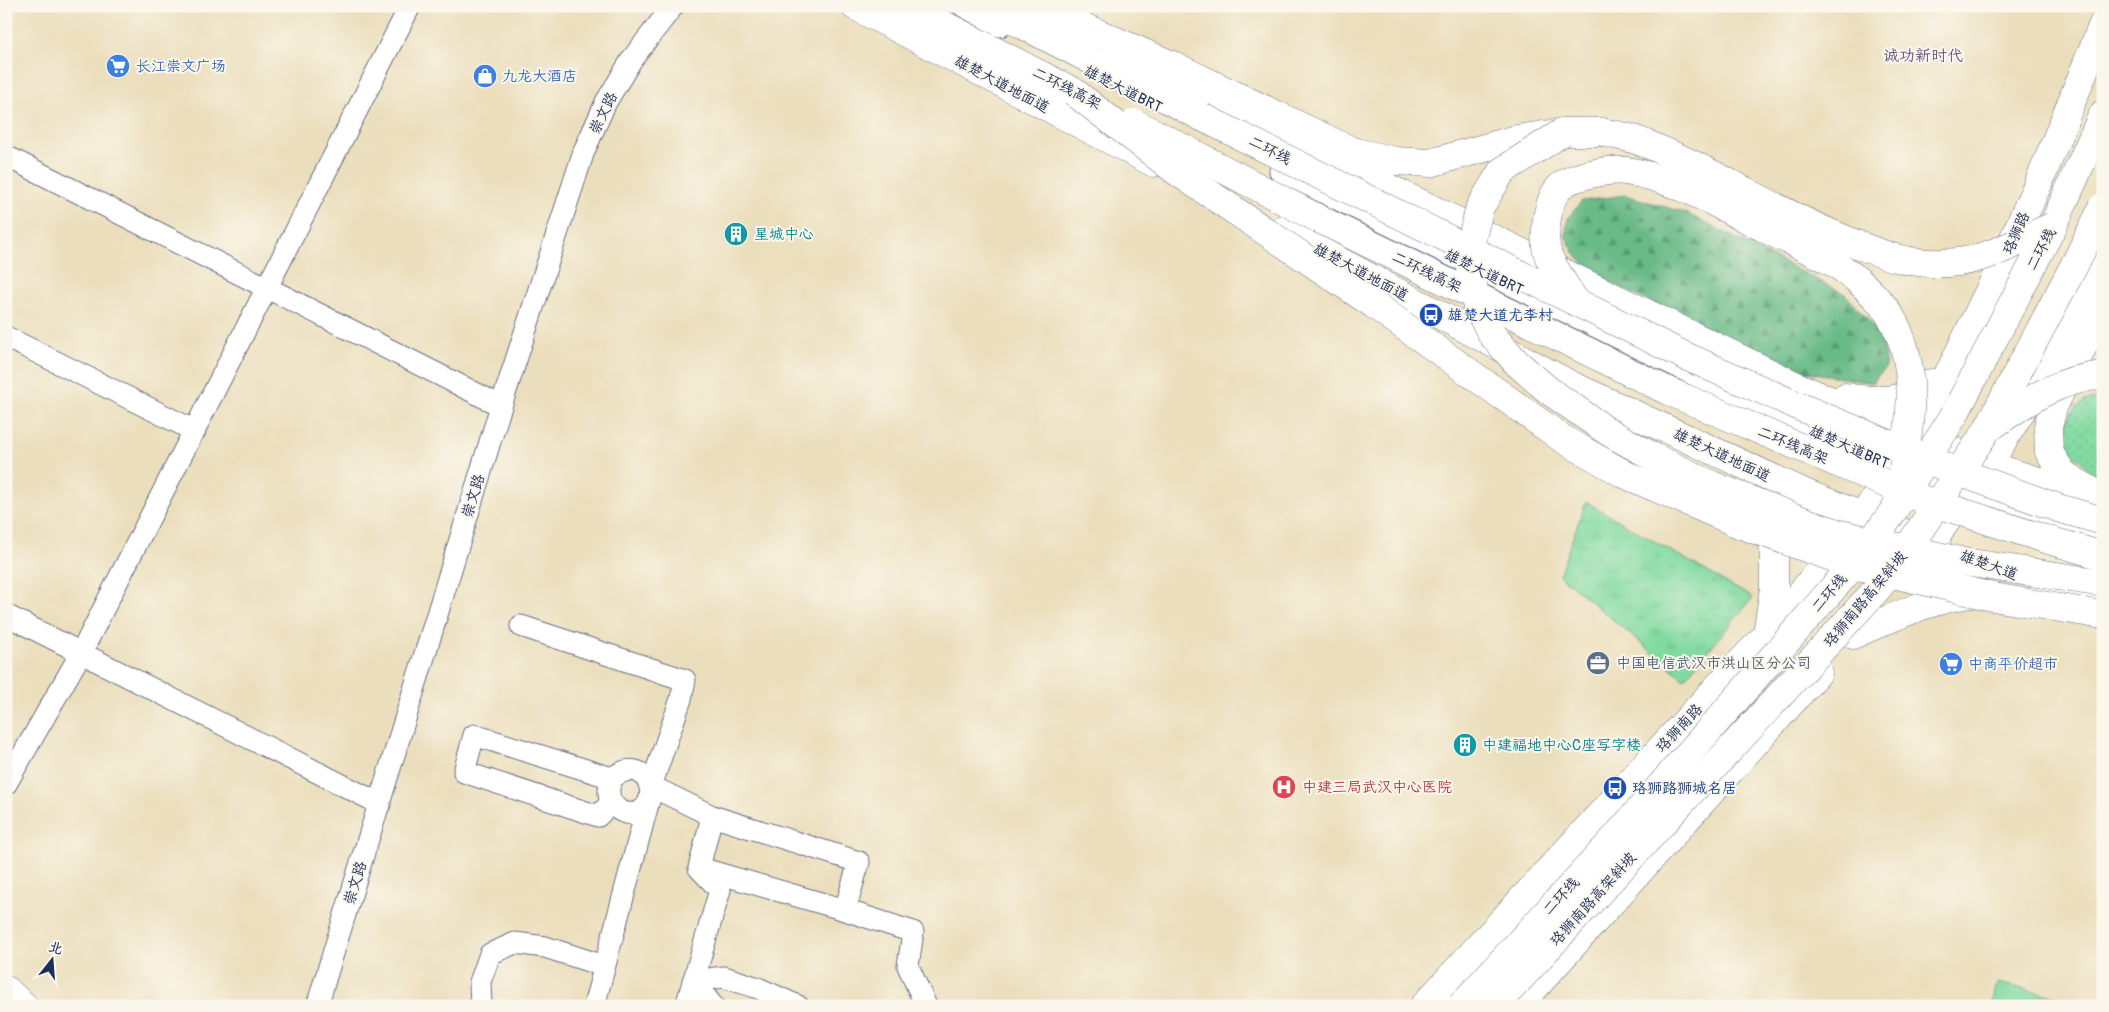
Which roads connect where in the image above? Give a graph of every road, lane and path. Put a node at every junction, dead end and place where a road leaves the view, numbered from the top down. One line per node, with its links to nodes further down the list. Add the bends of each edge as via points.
1 (410, 6): 17 (street)
2 (673, 6): 24 (street, 崇文路, via 606,102 584,151)
3 (855, 6): 28 (main road, 雄楚大道地面道, via 1573,386)
4 (908, 6): 10 (main road, 二环线高架)
5 (963, 6): 30 (street, 雄楚大道BRT, via 1509,285 1749,402)
6 (986, 6): 19 (main road, 二环线, bridge, via 1220,126)
7 (1031, 6): 23 (main road, via 1174,84)
8 (1036, 6): 12 (main road, via 1172,65 1352,152 1394,161 1430,163 1517,139)
9 (2103, 24): 21 (main road, 珞狮路, via 2042,175)
10 (1074, 92): 39 (main road, 二环线高架, bridge, via 1317,218 1668,391 1922,499); 44 (main road, bridge, via 1176,171 1373,304 1563,439 1624,474 1739,524 1854,565 1993,597)
11 (2103, 114): 15 (main road, 二环线)
12 (1563, 132): 15 (main road, bridge, via 1602,132 1637,140 1788,215 1882,256 1909,262 1942,264 1988,255); 40 (main road, bridge, via 1502,171 1480,207 1472,237 1471,274 1477,307 1493,336 1548,390 1607,431 1657,460 1814,525 1840,534 1964,562)
13 (6, 156): 17 (street)
14 (2103, 208): 25 (main road, 珞狮南路高架斜坡, bridge)
15 (2053, 226): 34 (main road, 二环线, bridge, via 1953,417)
16 (2103, 266): 29 (main road, via 2036,387)
17 (268, 288): 24 (street); 26 (street)
18 (2103, 289): 32 (main road, via 2096,320 2053,407 2048,427 2050,452 2063,474)
19 (1565, 296): 34 (main road, bridge, via 1548,254 1544,227 1560,186 1592,172 1626,171 1677,185 1838,265 1873,294 1891,316 1910,367 1910,426 1903,473); 36 (main road, 二环线, bridge, via 1683,355 1824,417 1937,464)
20 (6, 337): 26 (street)
21 (1952, 367): 23 (main road, via 1923,389 1880,401); 27 (main road, 珞狮路)
22 (2103, 375): 25 (main road, bridge, via 2053,386)
23 (1805, 390): 27 (main road)
24 (501, 406): 53 (street, 崇文路)
25 (1986, 430): 70 (main road, 珞狮南路高架斜坡, bridge, via 1912,543 1878,588)
26 (195, 431): 48 (street)
27 (1915, 435): 29 (main road); 30 (main road, 珞狮南路)
28 (1711, 450): 35 (main road, 雄楚大道地面道); 47 (main road, via 1740,479 1762,511 1774,552 1774,588)
29 (1988, 465): 31 (main road); 33 (main road)
30 (1895, 468): 31 (street, 雄楚大道BRT); 35 (main road, 珞狮南路)
31 (1966, 496): 37 (street, 雄楚大道BRT); 38 (main road)
32 (2103, 496)
33 (2103, 502)
34 (1890, 516): 69 (main road, 二环线, bridge, via 1862,555 1641,808)
35 (1863, 517): 38 (main road, 雄楚大道地面道); 47 (main road, 珞狮南路)
36 (2103, 521)
37 (2103, 538)
38 (1930, 544): 41 (main road, 雄楚大道); 46 (main road)
39 (2103, 556)
40 (2103, 583)
41 (2048, 586): 42 (main road); 46 (main road, via 1944,598)
42 (2103, 599)
43 (6, 615): 48 (street)
44 (2103, 615)
45 (521, 626): 51 (street, via 685,680)
46 (1853, 635): 71 (main road)
47 (1766, 636): 68 (main road, 珞狮南路)
48 (81, 653): 50 (street); 53 (street)
49 (612, 778): 51 (street, via 622,771 638,771 646,778); 52 (street, via 609,792); 52 (street, via 474,736 464,772 598,816)
50 (6, 784)
51 (649, 795): 52 (street, via 641,810 629,814); 54 (street); 57 (street)
52 (612, 803)
53 (380, 804): 61 (street, 崇文路)
54 (712, 816): 55 (street); 56 (street, via 859,862)
55 (699, 868): 56 (street); 58 (street, via 720,890)
56 (845, 910): 67 (street, via 913,932 908,966)
57 (604, 966): 62 (street, via 545,948 515,943 490,954 480,982); 63 (street)
58 (693, 981): 64 (street); 65 (street); 66 (street, via 724,977)
59 (6, 990): 60 (main road)
60 (24, 1006)
61 (317, 1006)
62 (481, 1006)
63 (594, 1006)
64 (686, 1006)
65 (713, 1006)
66 (798, 1006)
67 (926, 1006)
68 (1424, 1006)
69 (1461, 1006)
70 (1496, 1006)
71 (1518, 1006)

